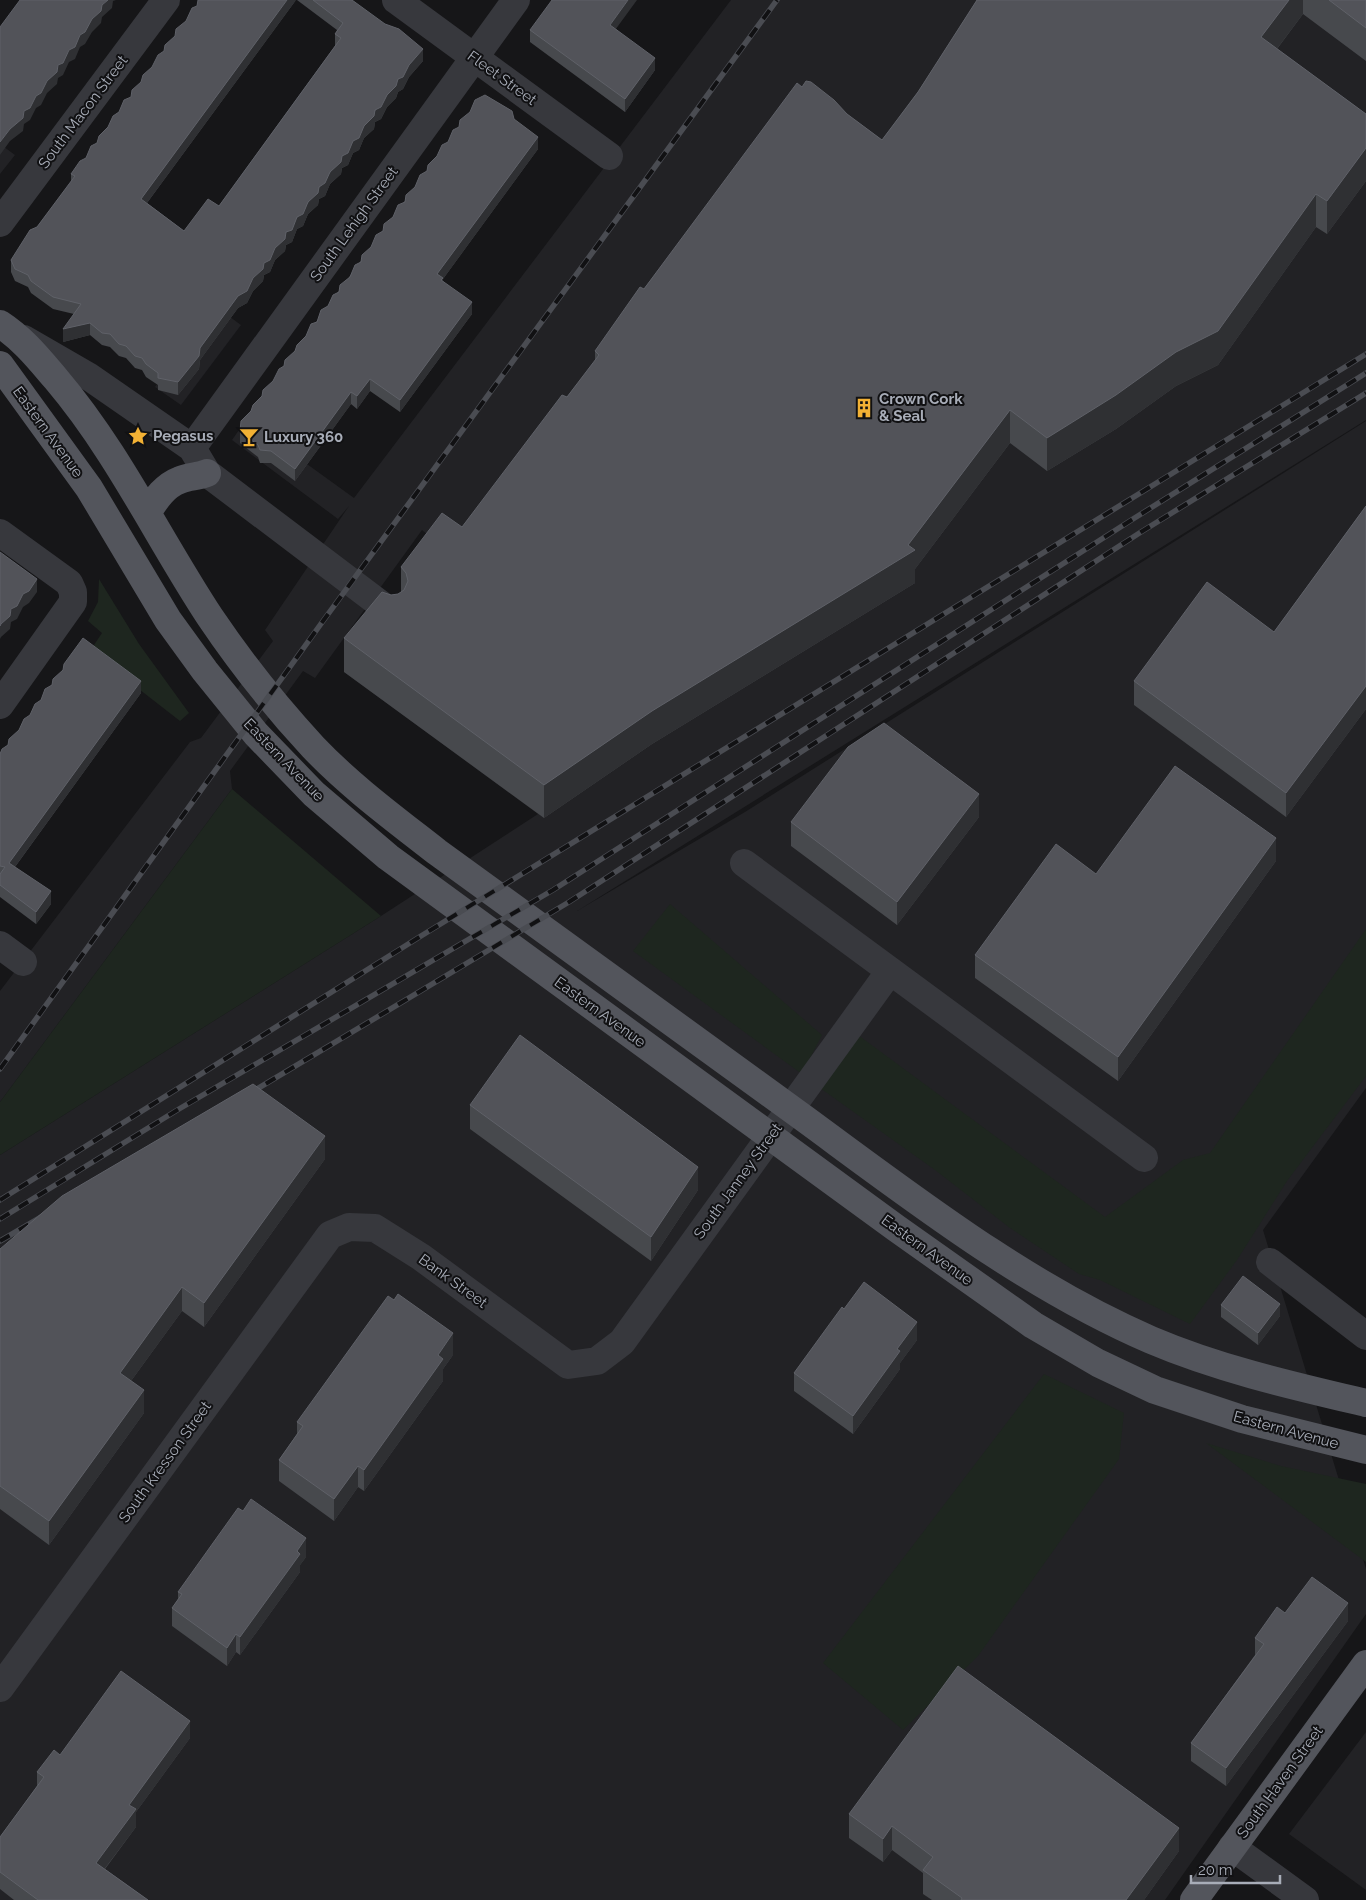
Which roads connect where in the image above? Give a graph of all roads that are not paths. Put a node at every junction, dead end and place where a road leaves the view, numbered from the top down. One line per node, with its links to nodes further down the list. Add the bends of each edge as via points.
1 (166, 0): 6 (street, South Macon Street)
2 (396, 0): 4 (street, Fleet Street)
3 (516, 0): 4 (street, South Lehigh Street)
4 (474, 58): 5 (street, Fleet Street); 9 (street, South Lehigh Street)
5 (610, 156)
6 (0, 223)
7 (10, 330): 9 (street, Eastern Avenue, via 88,376); 11 (main road, Eastern Avenue, via 82,410)
8 (0, 366): 25 (main road, Eastern Avenue, via 89,488 168,620 205,671 256,734 314,794 388,857 1033,1325 1098,1363 1155,1390 1242,1419)
9 (192, 448): 10 (street, Eastern Avenue)
10 (207, 473): 11 (main road, via 181,479 165,488); 13 (street, Eastern Avenue)
11 (148, 513): 24 (main road, Eastern Avenue, via 210,617 261,686 314,748 371,800 437,852 851,1153 1018,1268 1090,1310 1152,1340 1282,1382)
12 (0, 533): 14 (street, via 69,583 73,592 73,602)
13 (392, 613)
14 (0, 706)
15 (744, 863): 18 (street)
16 (0, 945): 17 (street)
17 (23, 962)
18 (890, 971): 19 (street); 23 (street, South Janney Street, via 622,1342 597,1361)
19 (1144, 1158)
20 (330, 1235): 23 (street, Bank Street, via 349,1227 375,1228 421,1257); 27 (street, South Kresson Street)
21 (1270, 1262): 22 (street)
22 (1366, 1336)
23 (568, 1364)
24 (1366, 1403)
25 (1366, 1450)
26 (1366, 1664): 28 (main road, South Haven Street)
27 (0, 1688)
28 (1232, 1847): 29 (main road, South Haven Street); 30 (street)
29 (1194, 1900)
30 (1305, 1900)

